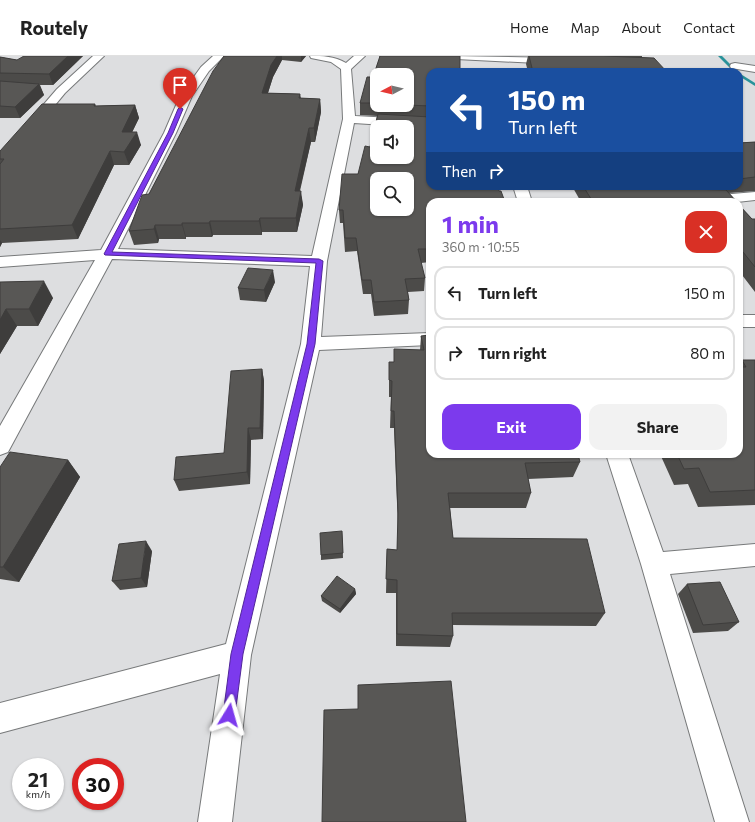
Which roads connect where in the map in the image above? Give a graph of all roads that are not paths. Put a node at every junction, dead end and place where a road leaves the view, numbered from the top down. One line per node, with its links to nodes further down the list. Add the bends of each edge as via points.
1 (99, 56): 13 (street)
2 (220, 56): 19 (street, via 205,69 186,96 170,133)
3 (315, 56): 9 (street, via 334,60)
4 (360, 56): 9 (street)
5 (456, 56): 6 (street)
6 (491, 57): 7 (street); 10 (street)
7 (571, 62)
8 (735, 66): 11 (street)
9 (346, 68): 14 (street)
10 (492, 68)
11 (755, 69)
12 (46, 90): 13 (street)
13 (61, 91): 16 (street)
14 (349, 120): 15 (street); 20 (street)
15 (426, 124)
16 (0, 163)
17 (755, 196): 18 (street)
18 (732, 198)
19 (108, 254): 20 (street); 21 (street); 26 (street)
20 (319, 261): 25 (street)
21 (0, 262)
22 (743, 321): 23 (street)
23 (755, 321)
24 (426, 339): 25 (street)
25 (311, 344): 30 (street)
26 (0, 446)
27 (618, 458): 29 (street)
28 (755, 555): 29 (street)
29 (654, 564): 33 (street)
30 (237, 654): 31 (street); 32 (street)
31 (0, 718)
32 (215, 822)
33 (732, 822)

